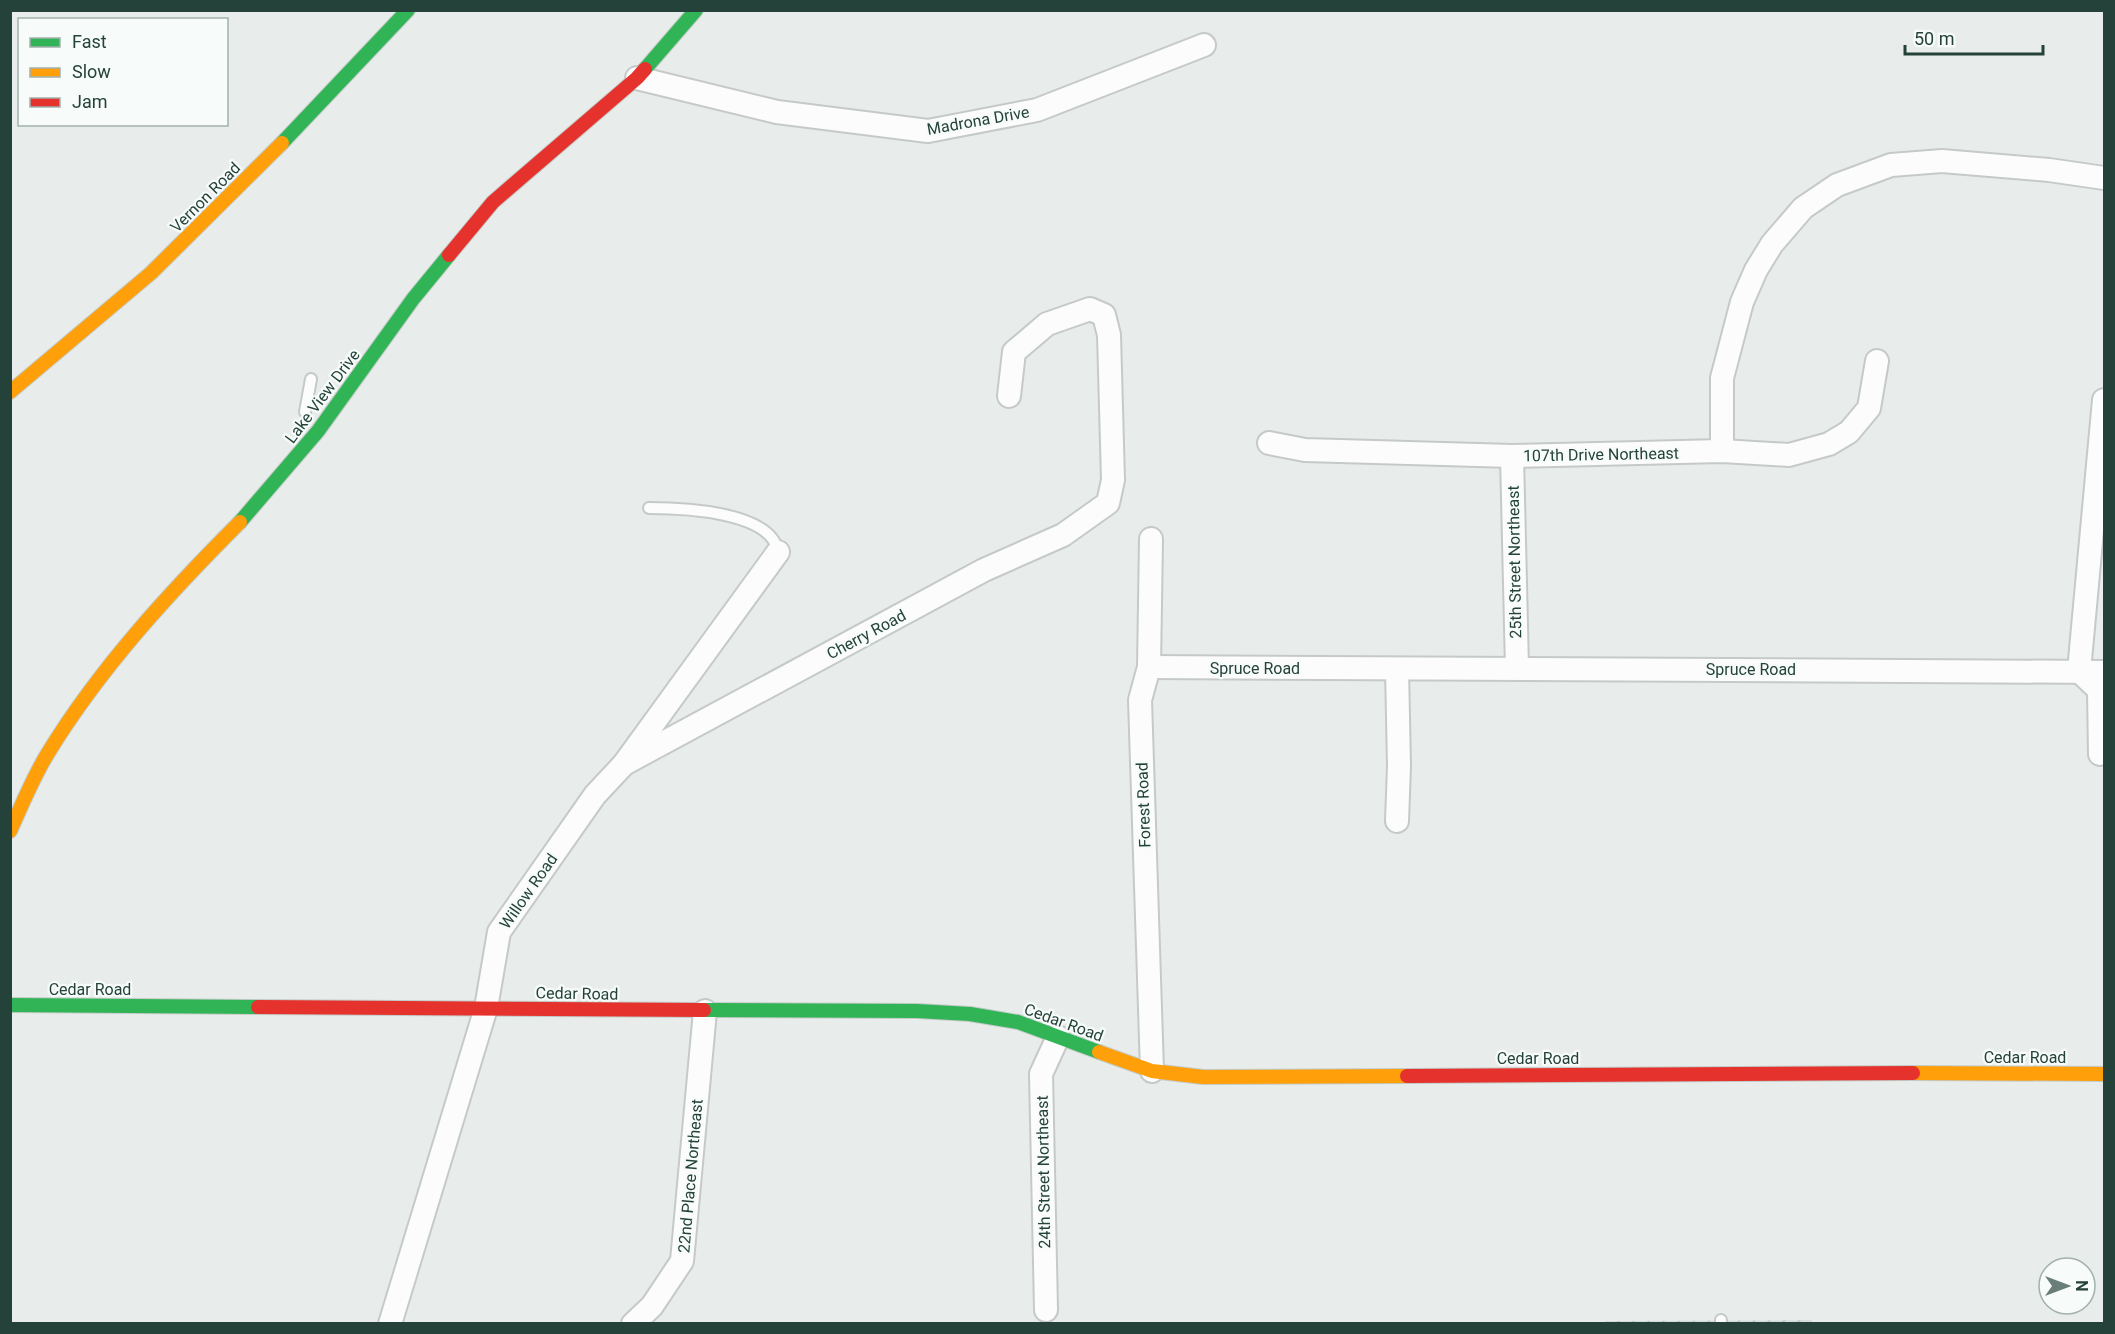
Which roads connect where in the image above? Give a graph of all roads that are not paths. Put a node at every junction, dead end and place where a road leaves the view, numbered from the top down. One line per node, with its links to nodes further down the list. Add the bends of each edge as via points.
1 (408, 10): 8 (street, Vernon Road, via 151,273)
2 (696, 10): 4 (street, Lake View Drive)
3 (1204, 45): 4 (street, Madrona Drive, via 1036,110 928,131 777,112)
4 (637, 78): 26 (street, Lake View Drive, via 493,202 413,299 318,431 100,677 47,754)
5 (2104, 178): 13 (street, via 1942,161 1891,165 1837,184 1803,208 1772,244 1742,302 1722,378)
6 (1877, 361): 13 (street, 107th Drive Northeast, via 1869,408 1849,432 1829,444 1789,455)
7 (311, 379): 11 (lane)
8 (10, 392)
9 (1009, 396): 24 (street, Cherry Road, via 1014,352 1047,324 1090,309 1104,315 1109,335 1113,480 1108,503 1064,535 984,570)
10 (2104, 400): 21 (street)
11 (305, 412)
12 (1269, 443): 14 (street, 107th Drive Northeast, via 1305,450)
13 (1722, 451): 14 (street, 107th Drive Northeast)
14 (1512, 456): 19 (street, 25th Street Northeast)
15 (649, 508): 17 (lane, via 682,508 747,522 773,538)
16 (1151, 539): 18 (street, Forest Road)
17 (778, 552): 24 (street, Willow Road)
18 (1149, 667): 20 (street, Spruce Road); 31 (street, Forest Road, via 1140,700)
19 (1517, 668): 20 (street, Spruce Road); 21 (street, Spruce Road)
20 (1397, 669): 25 (street)
21 (2079, 671): 22 (street, Spruce Road); 23 (street, via 2099,690)
22 (2104, 672)
23 (2100, 754)
24 (624, 764): 28 (street, Willow Road, via 595,795 499,932)
25 (1397, 821)
26 (10, 831)
27 (10, 1005): 28 (street, Cedar Road)
28 (486, 1008): 29 (street, Cedar Road); 34 (street, Willow Road)
29 (705, 1011): 30 (street, Cedar Road, via 970,1014 1018,1022); 35 (street, 22nd Place Northeast, via 682,1261 652,1306)
30 (1058, 1037): 31 (street, Cedar Road); 33 (street, 24th Street Northeast, via 1041,1074)
31 (1152, 1071): 32 (street, Cedar Road, via 1203,1077)
32 (2104, 1074)
33 (1046, 1310)
34 (390, 1323)
35 (633, 1323)

